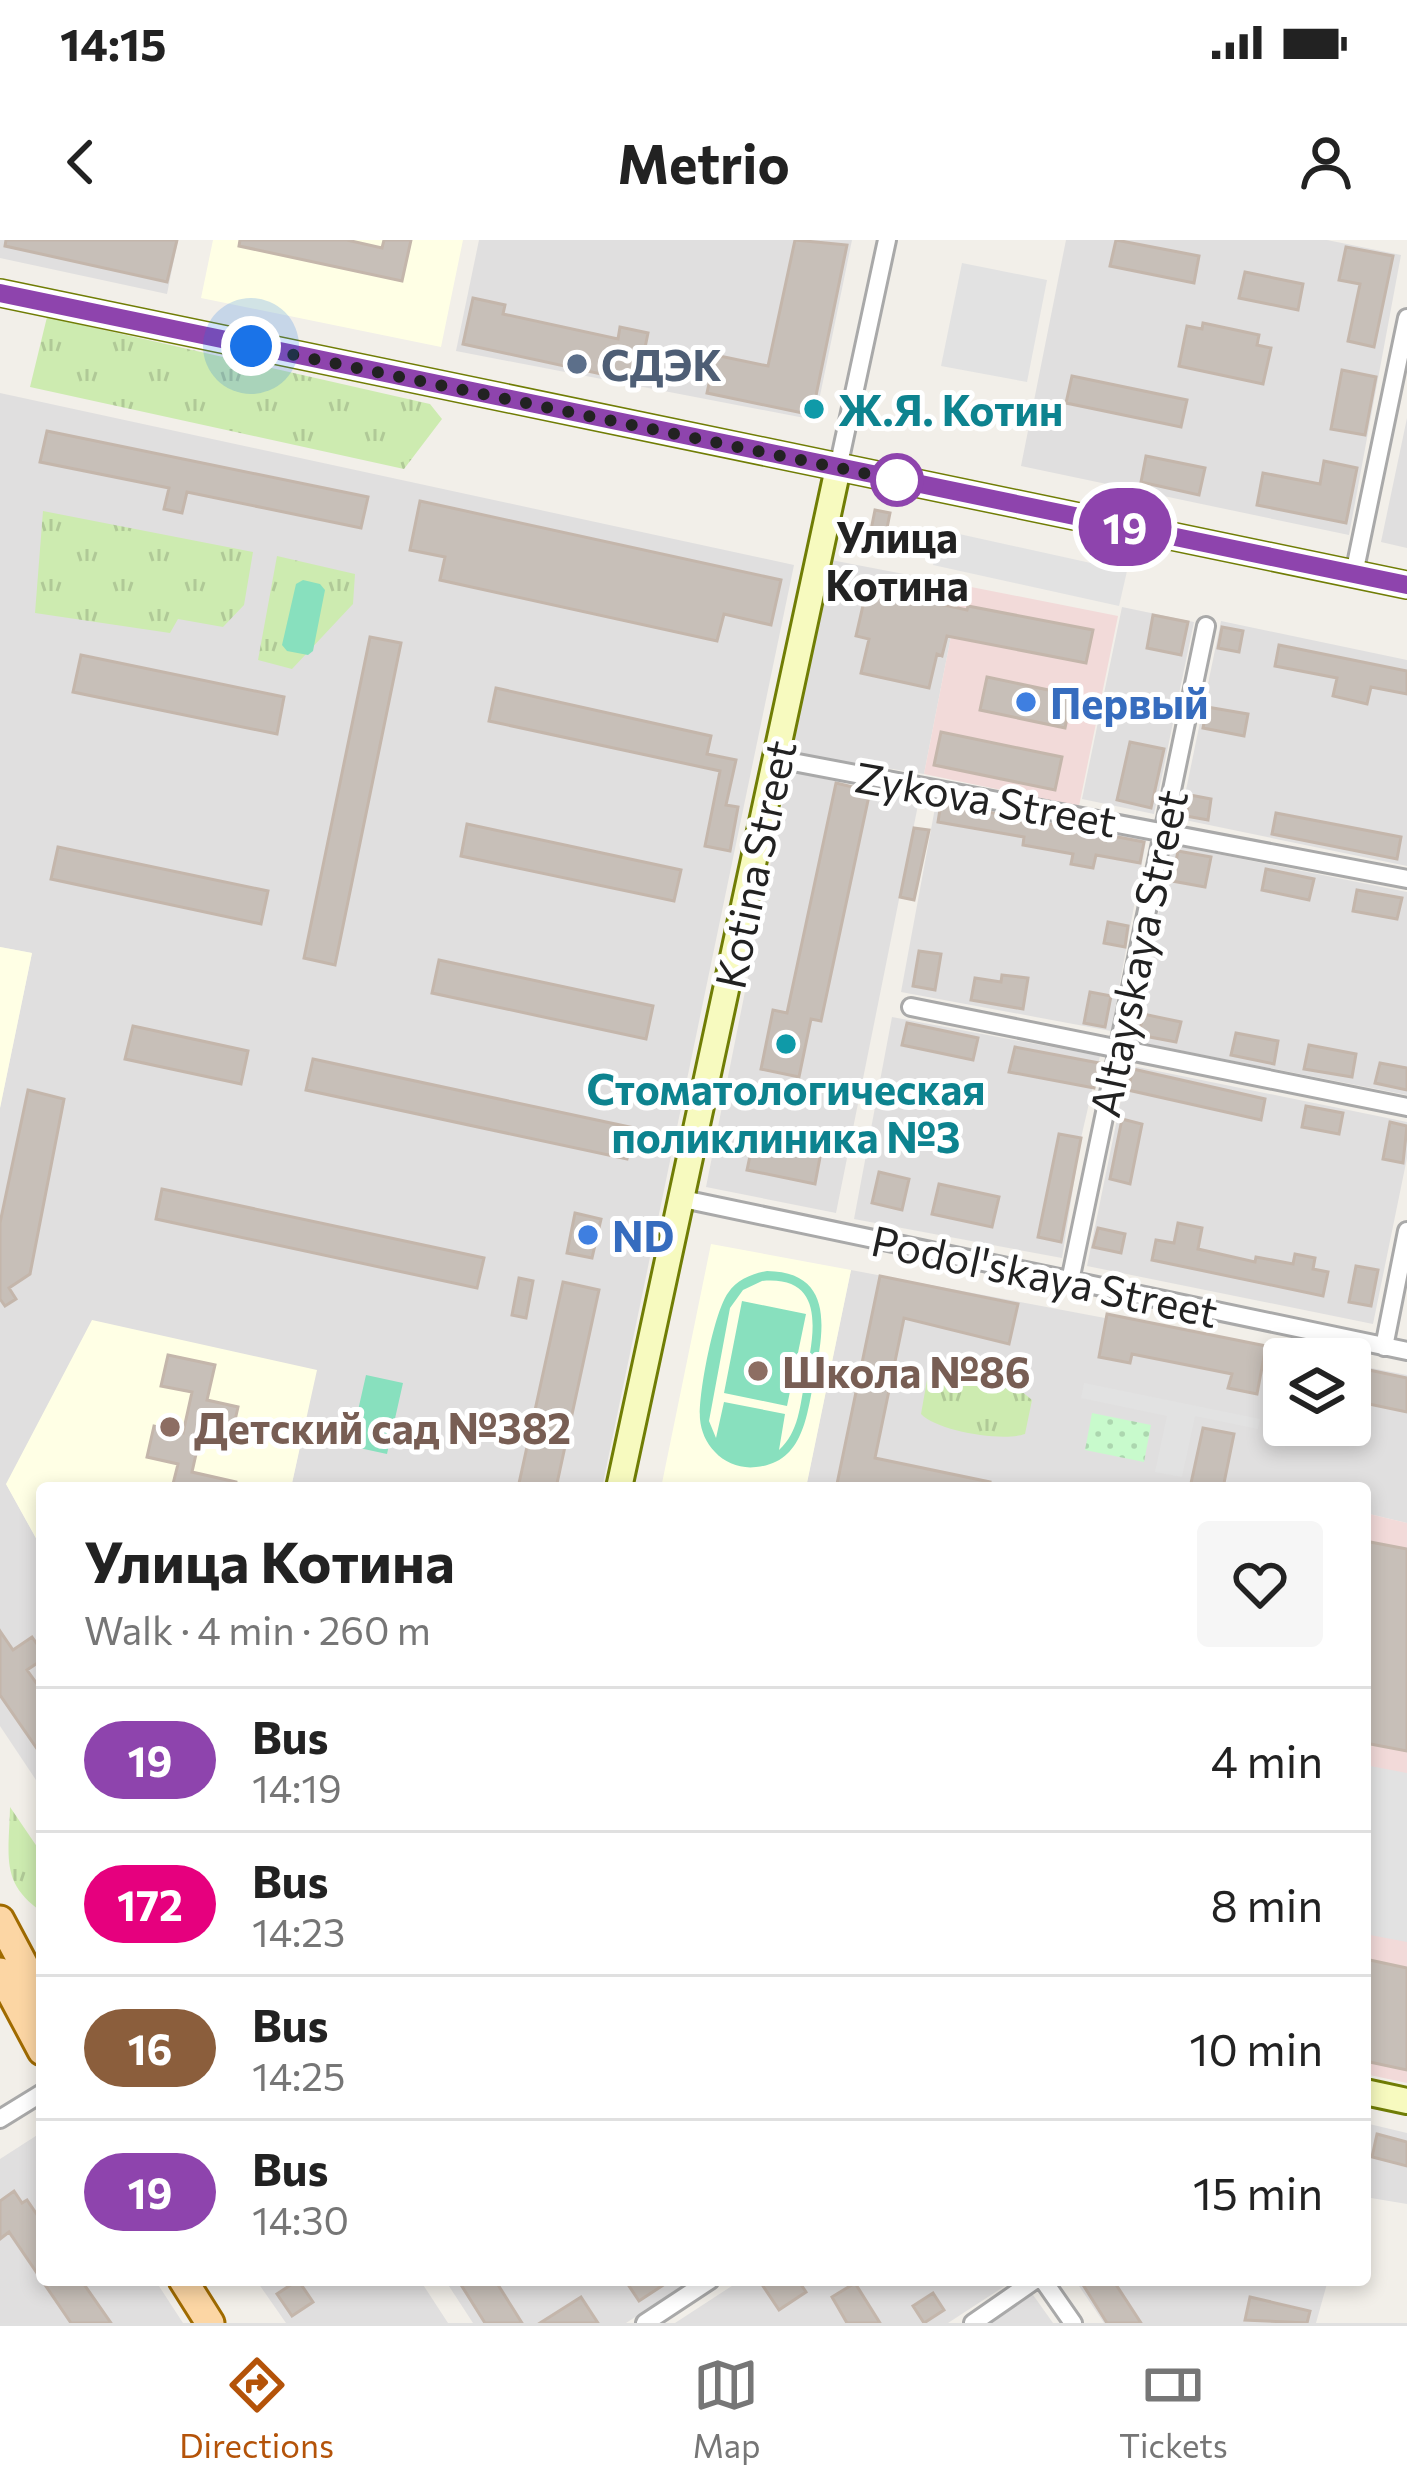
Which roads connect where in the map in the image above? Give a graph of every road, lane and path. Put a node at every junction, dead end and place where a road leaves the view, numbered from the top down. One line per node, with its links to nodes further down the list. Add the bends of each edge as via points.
1 (887, 240): 4 (street, Kotina Street)
2 (0, 293): 4 (main road)
3 (1407, 318): 5 (street)
4 (838, 468): 5 (main road); 8 (main road, Kotina Street)
5 (1354, 574): 6 (main road)
6 (1407, 585)
7 (1206, 626): 9 (street, Altayskaya Street)
8 (777, 759): 9 (street, Zykova Street); 14 (main road, Kotina Street)
9 (1163, 830): 10 (street, Zykova Street); 12 (street, Altayskaya Street)
10 (1407, 879)
11 (911, 1007): 12 (street)
12 (1118, 1046): 13 (street); 16 (street, Altayskaya Street)
13 (1407, 1107)
14 (683, 1199): 16 (street, Podol'skaya Street); 19 (main road, Kotina Street)
15 (1407, 1231): 17 (street)
16 (1070, 1281): 17 (street, Podol'skaya Street)
17 (1384, 1346): 18 (street, Podol'skaya Street)
18 (1407, 1352)
19 (620, 1482)
20 (0, 1920): 22 (main road)
21 (0, 1972): 23 (main road)
22 (36, 1988)
23 (36, 2040)
24 (1371, 2093): 26 (main road)
25 (36, 2096): 27 (street)
26 (1407, 2101)
27 (0, 2119)
28 (187, 2286): 32 (main road)
29 (701, 2286): 33 (street)
30 (1030, 2286): 34 (street)
31 (1044, 2286): 35 (street)
32 (210, 2323)
33 (645, 2323)
34 (974, 2323)
35 (1073, 2323)

